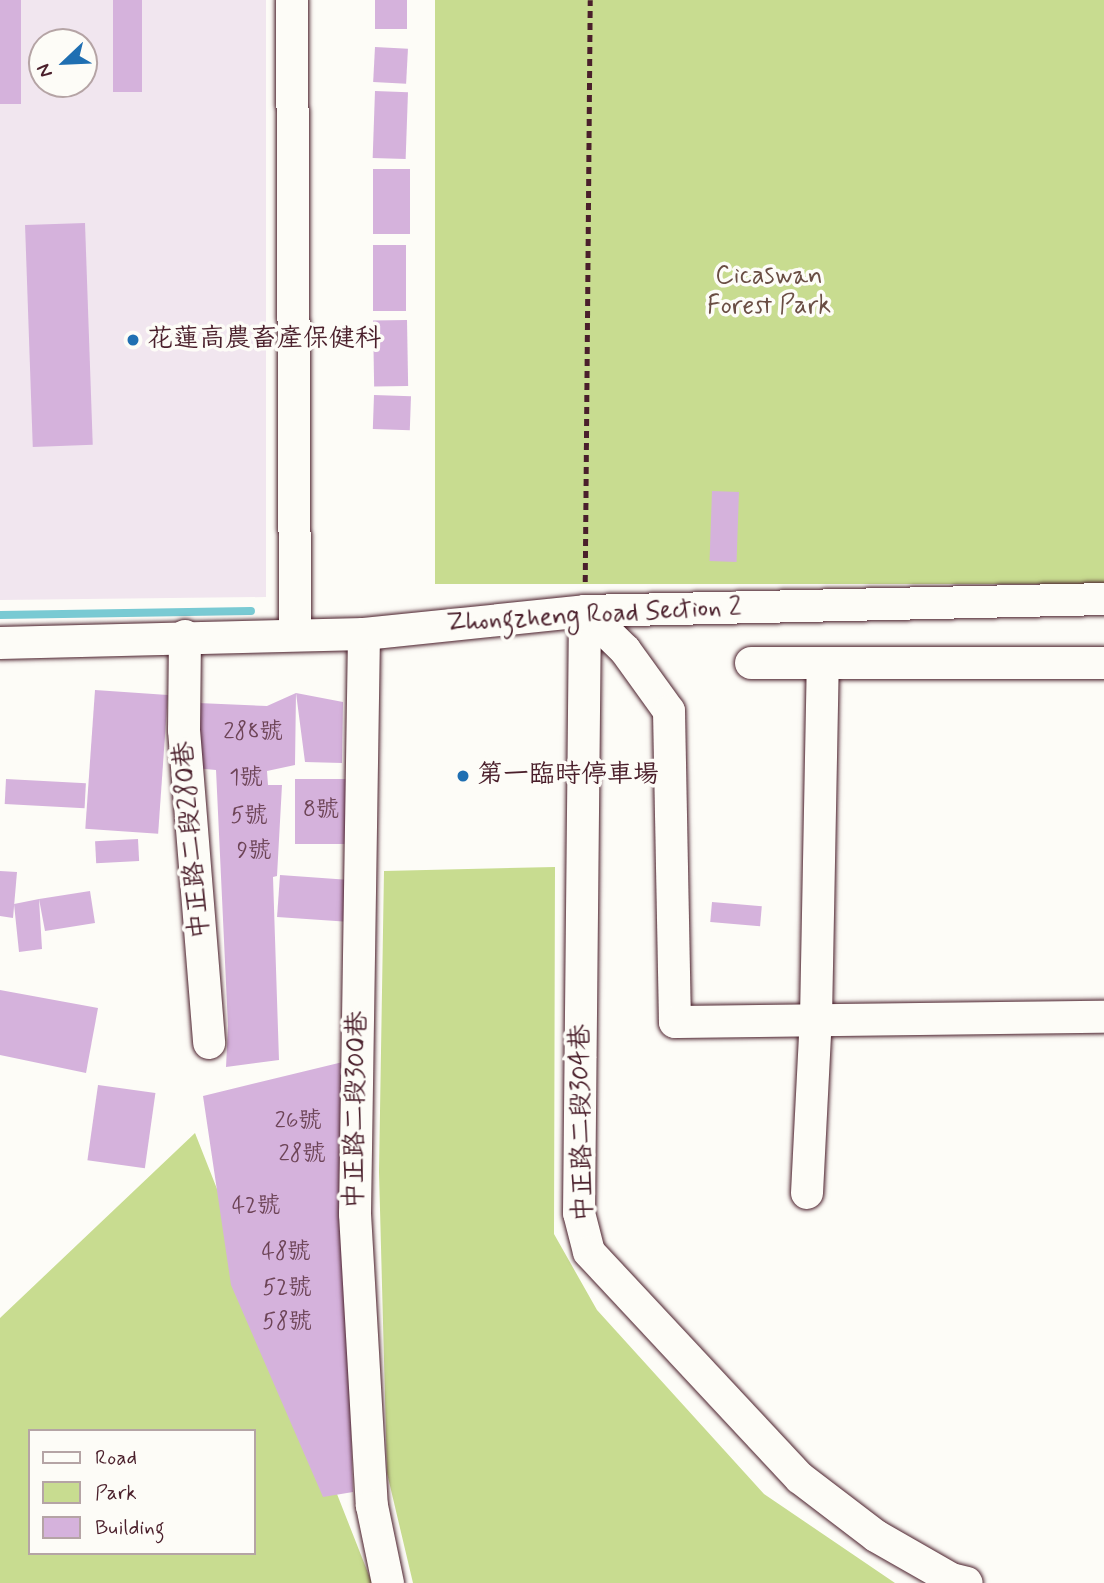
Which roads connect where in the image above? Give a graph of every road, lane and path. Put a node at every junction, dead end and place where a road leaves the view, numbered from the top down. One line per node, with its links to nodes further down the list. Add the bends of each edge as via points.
1 (292, 0): 6 (street)
2 (590, 0): 4 (path)
3 (1104, 599): 4 (street, Zhongzheng Road Section 2)
4 (585, 611): 5 (street, Zhongzheng Road Section 2); 13 (street, via 625,650 669,711 675,1022); 17 (street, 中正路二段304巷, via 579,1213 589,1252 800,1478 876,1536 951,1579)
5 (364, 634): 6 (street, Zhongzheng Road Section 2); 16 (street, 中正路二段300巷, via 355,1214 372,1506)
6 (295, 635): 7 (street, Zhongzheng Road Section 2)
7 (185, 636): 8 (street, Zhongzheng Road Section 2); 14 (street, 中正路二段280巷, via 184,730)
8 (0, 643)
9 (751, 663): 10 (street)
10 (823, 663): 11 (street); 13 (street)
11 (1104, 663)
12 (1104, 1017): 13 (street)
13 (816, 1018): 15 (street)
14 (209, 1043)
15 (807, 1193)
16 (388, 1583)
17 (967, 1583)

